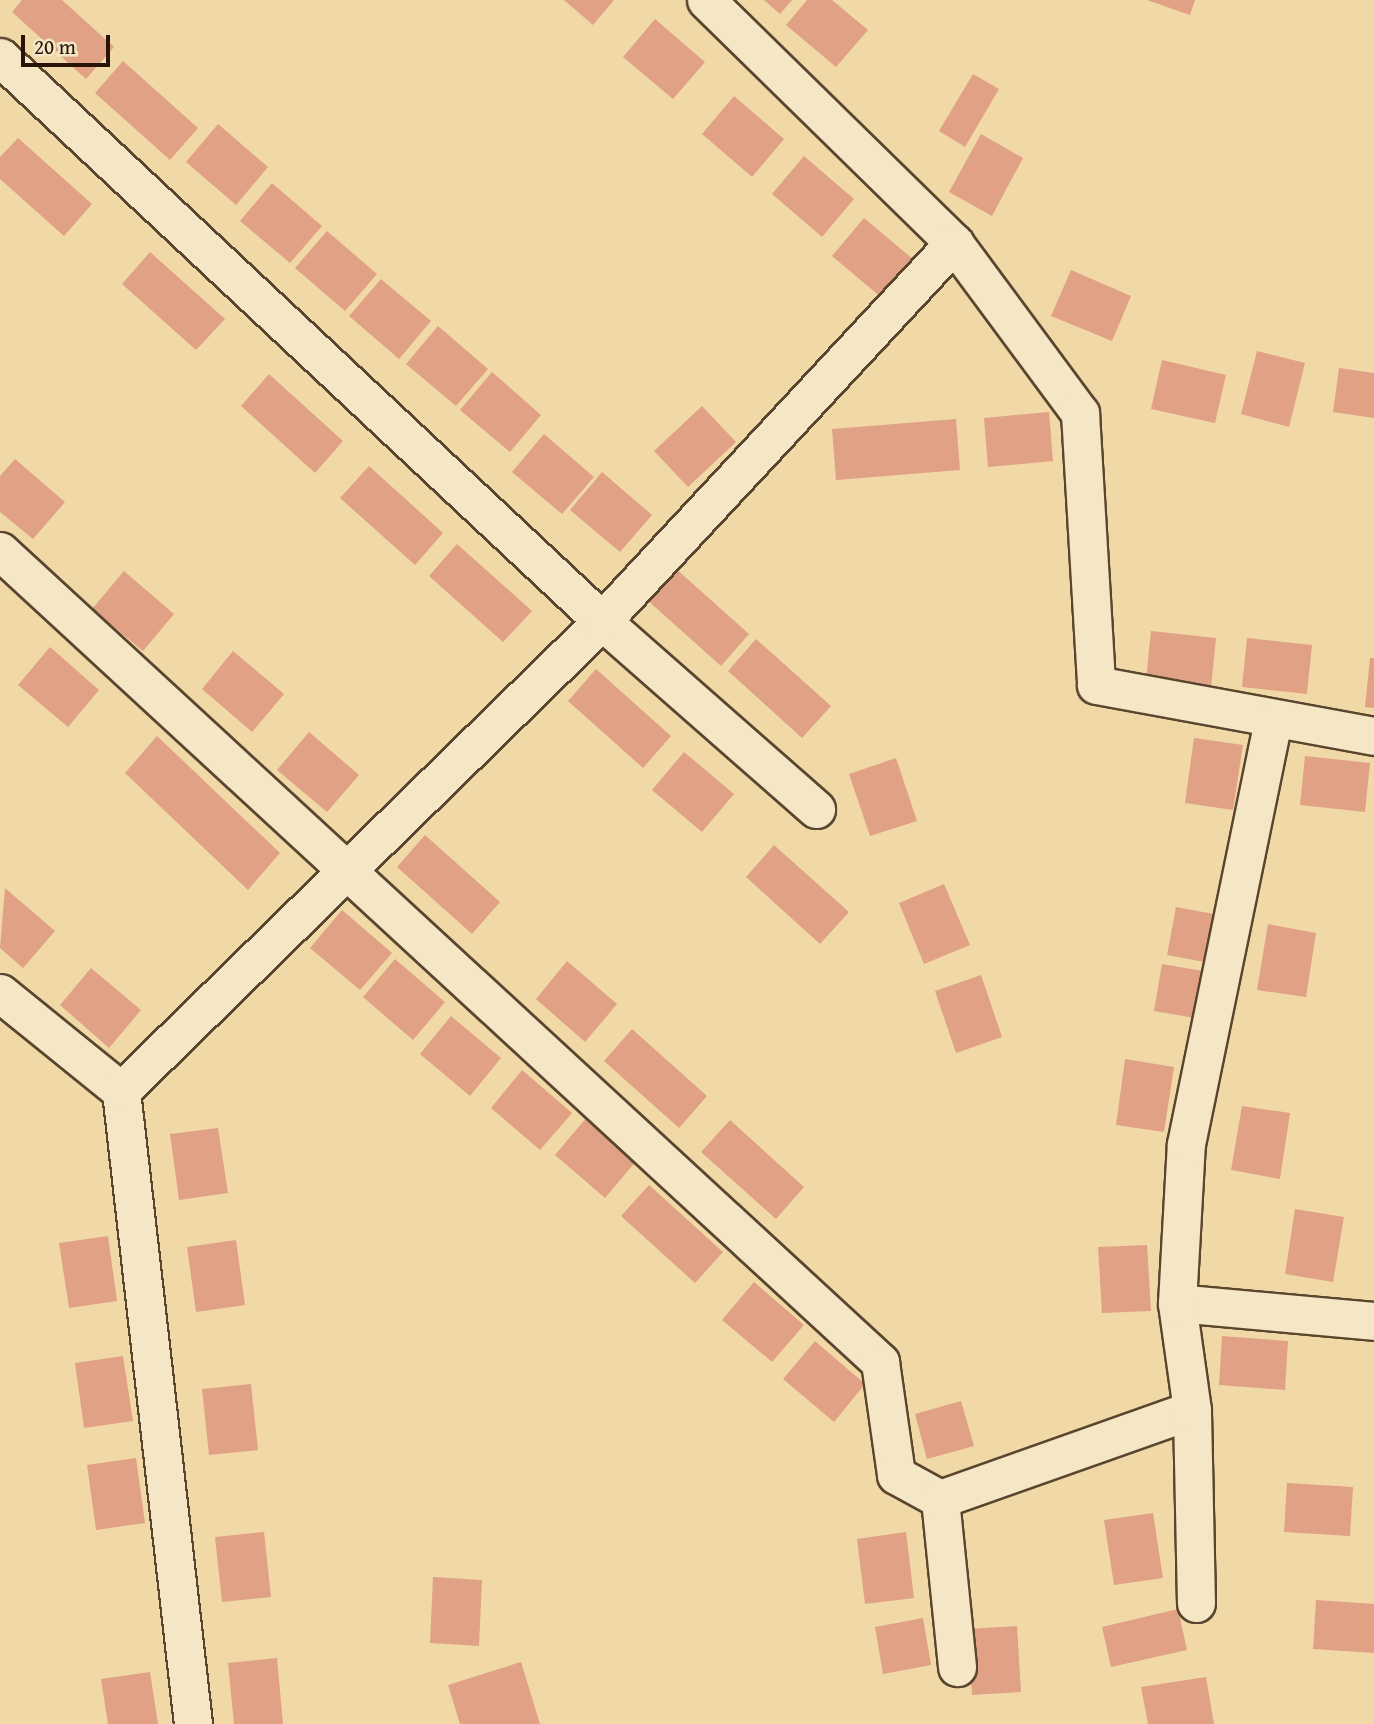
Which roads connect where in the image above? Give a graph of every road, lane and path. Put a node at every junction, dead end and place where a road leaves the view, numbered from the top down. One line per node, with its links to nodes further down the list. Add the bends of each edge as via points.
1 (706, 0): 3 (street)
2 (0, 57): 5 (street)
3 (954, 243): 5 (street); 6 (street, via 1080,413 1096,685)
4 (0, 551): 9 (street)
5 (602, 621): 8 (street); 9 (street)
6 (1273, 722): 7 (street); 12 (street, via 1186,1144)
7 (1374, 736)
8 (816, 809)
9 (346, 865): 11 (street); 15 (street, via 880,1362 896,1475)
10 (0, 993): 11 (street)
11 (121, 1091): 18 (street)
12 (1177, 1304): 13 (street); 14 (street)
13 (1374, 1321)
14 (1192, 1410): 15 (street); 16 (street)
15 (940, 1499): 17 (street)
16 (1196, 1603)
17 (957, 1667)
18 (193, 1724)

